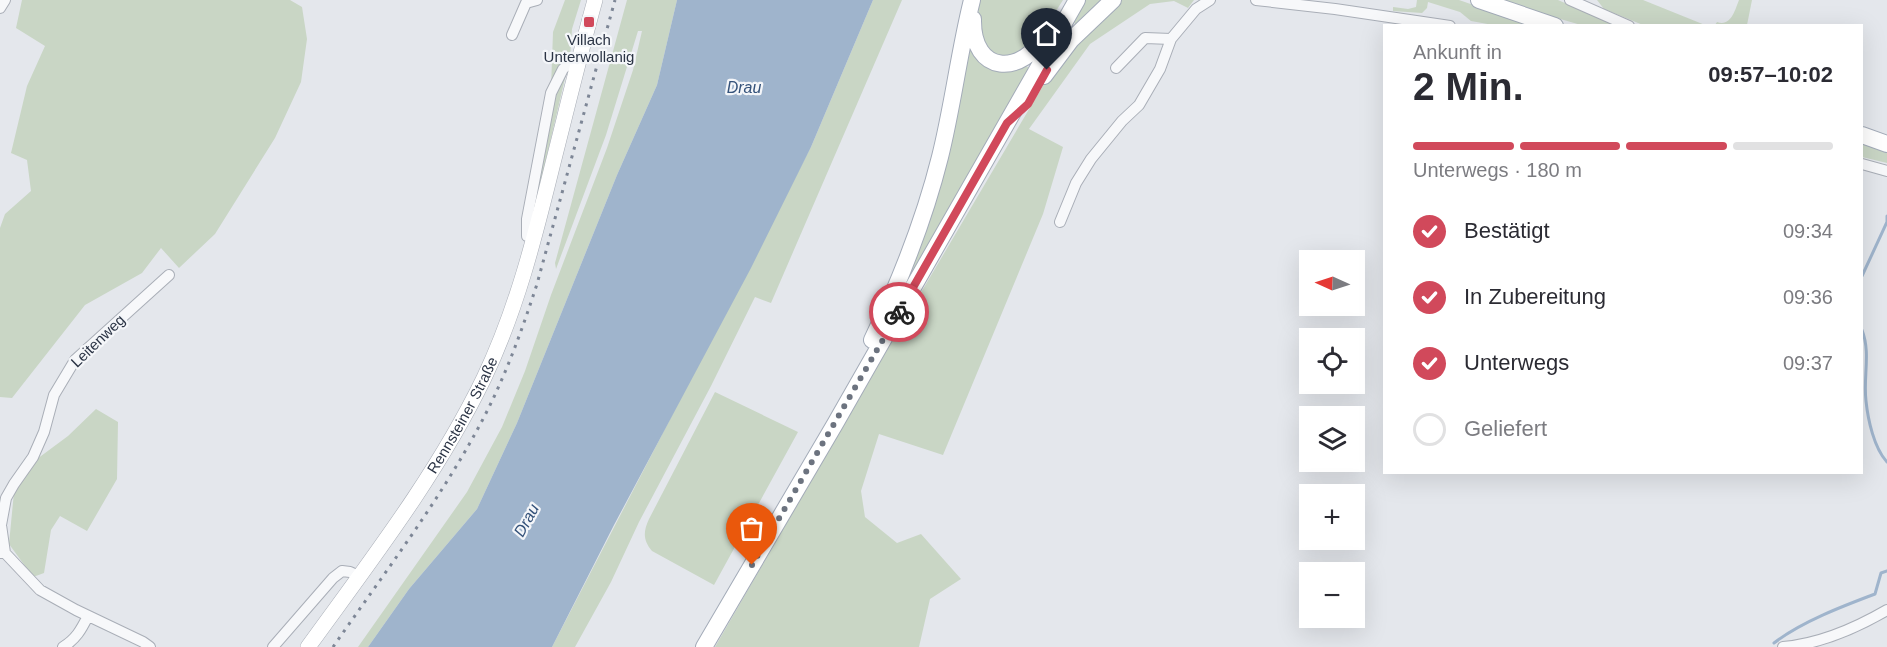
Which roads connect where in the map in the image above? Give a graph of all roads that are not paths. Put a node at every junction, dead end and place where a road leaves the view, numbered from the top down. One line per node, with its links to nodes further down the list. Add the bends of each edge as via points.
1 (4, 0): 12 (street)
2 (537, 0): 16 (street, via 526,3)
3 (594, 0): 28 (main road, Rennsteiner Straße, via 535,238 501,339 440,460)
4 (973, 0): 5 (main road, via 978,48 988,59 1012,64 1040,46 1058,16); 26 (main road, via 929,198 889,304 835,406)
5 (1075, 0): 19 (main road)
6 (1113, 0): 19 (main road, via 1071,40 1047,70 1028,104)
7 (1210, 0): 17 (street, via 1196,9)
8 (1256, 0): 13 (street)
9 (1479, 0): 14 (main road)
10 (1570, 0): 11 (street)
11 (1591, 4): 15 (street)
12 (0, 8)
13 (1436, 24)
14 (1549, 24)
15 (1626, 24)
16 (512, 35)
17 (1171, 39): 18 (street, via 1145,38); 24 (street, via 1160,69 1139,105 1090,159)
18 (1116, 68)
19 (1007, 123): 26 (main road)
20 (1863, 135): 21 (main road)
21 (1884, 143)
22 (1863, 164): 23 (street)
23 (1886, 170)
24 (1060, 222)
25 (169, 275): 27 (street, Leitenweg, via 75,360 64,377 33,457 6,498 1,525)
26 (835, 424): 35 (main road)
27 (3, 553): 30 (street, via 40,590)
28 (359, 576): 33 (street, via 342,571 333,578); 34 (main road, Rennsteiner Straße)
29 (1887, 610): 36 (street, via 1805,645)
30 (88, 616): 31 (street, via 80,632); 32 (street)
31 (63, 647)
32 (150, 647)
33 (273, 647)
34 (308, 647)
35 (704, 647)
36 (1783, 647)

